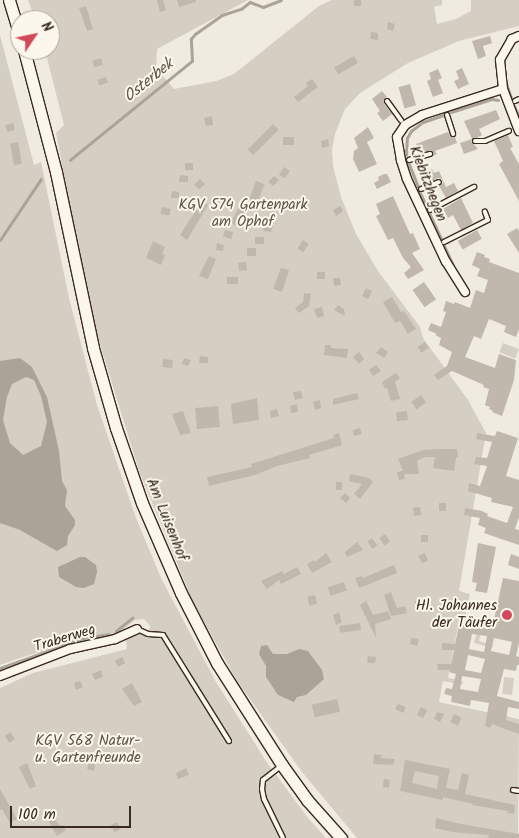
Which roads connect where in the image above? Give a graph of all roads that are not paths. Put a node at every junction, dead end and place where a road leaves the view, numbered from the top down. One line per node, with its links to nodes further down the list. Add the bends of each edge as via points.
1 (519, 36): 3 (street, via 512,39 500,60)
2 (27, 60): 25 (main road, Am Luisenhof, via 56,172 93,348 142,503 181,593 217,662)
3 (503, 89): 8 (street); 21 (street, Kiebitzhegen, via 422,114 405,125 397,137 407,179 448,267)
4 (387, 101): 6 (lane)
5 (447, 115): 9 (lane)
6 (401, 120)
7 (509, 131): 11 (lane)
8 (519, 131)
9 (453, 134)
10 (475, 141): 11 (lane)
11 (485, 141): 12 (lane)
12 (477, 146)
13 (430, 154): 14 (lane)
14 (409, 160)
15 (439, 182): 17 (lane)
16 (475, 187): 18 (lane)
17 (420, 189)
18 (430, 210)
19 (485, 212): 20 (lane, via 489,220)
20 (446, 242)
21 (465, 292)
22 (137, 629): 23 (street, Traberweg, via 115,639 70,649); 24 (lane, via 163,635)
23 (0, 676)
24 (229, 741)
25 (282, 765): 28 (lane, via 263,780 262,789); 29 (main road, Am Luisenhof)
26 (513, 790): 27 (lane)
27 (519, 791)
28 (283, 838)
29 (341, 838)

